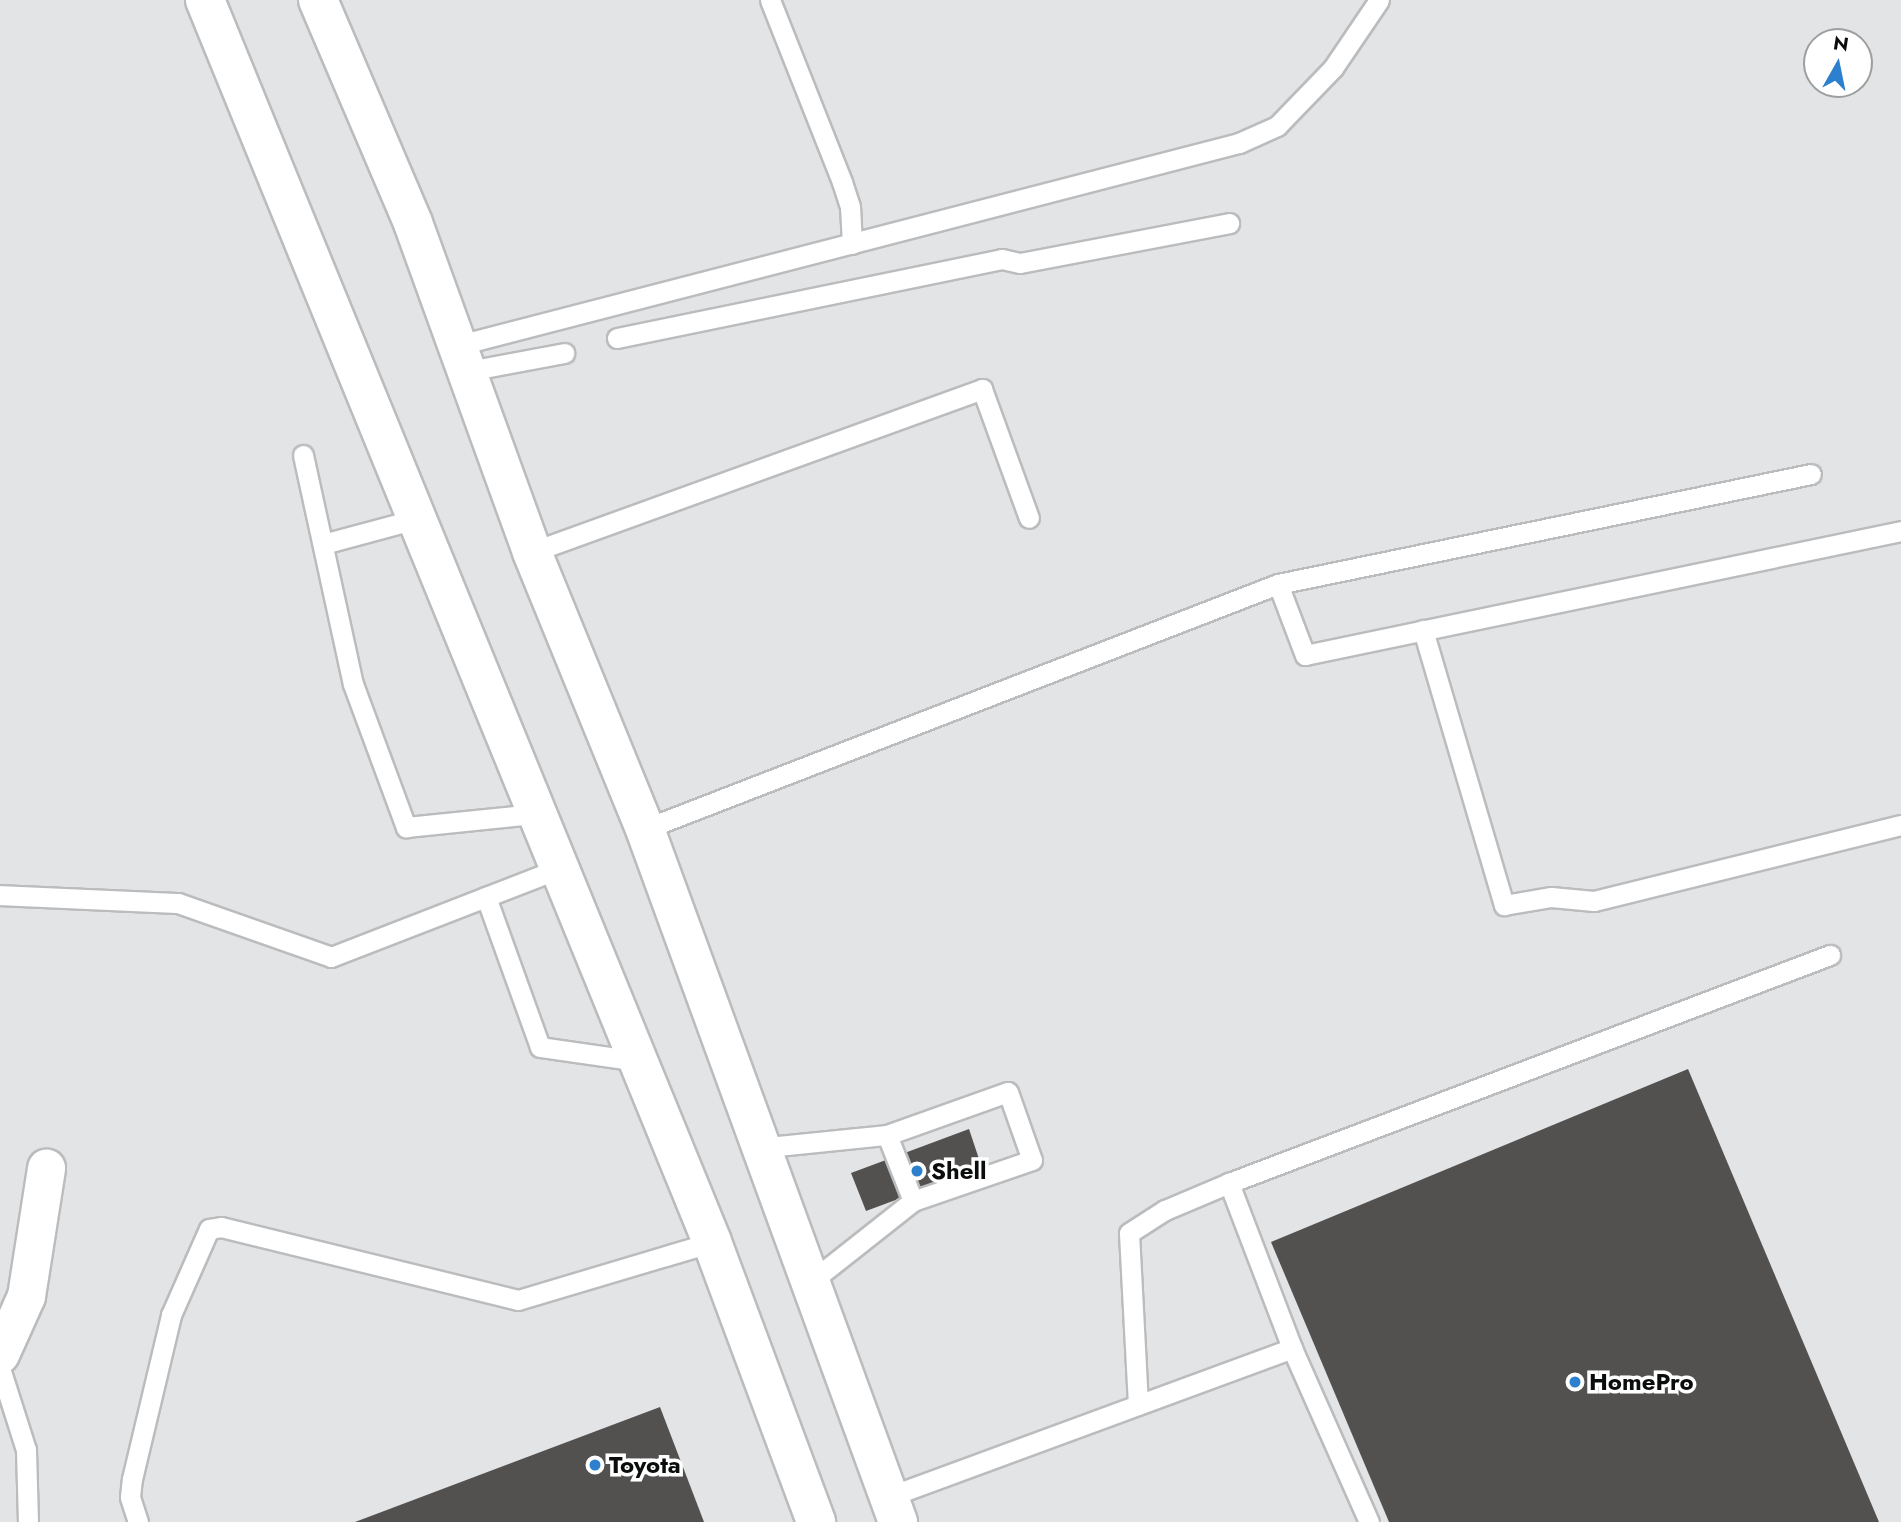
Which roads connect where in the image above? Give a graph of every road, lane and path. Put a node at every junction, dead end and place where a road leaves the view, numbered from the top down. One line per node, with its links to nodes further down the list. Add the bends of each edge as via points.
1 (205, 0): 13 (main road)
2 (318, 0): 9 (main road)
3 (770, 0): 6 (lane, via 842,182 850,206)
4 (1379, 0): 6 (lane, via 1333,68 1278,125 1249,139)
5 (1229, 223): 7 (lane, via 1020,263 1002,259)
6 (852, 244): 9 (lane)
7 (617, 338)
8 (564, 352): 9 (lane)
9 (463, 358): 16 (main road)
10 (303, 455): 15 (lane)
11 (1811, 474): 17 (lane)
12 (1029, 518): 16 (lane, via 982,389)
13 (415, 519): 15 (lane); 19 (main road)
14 (1901, 531): 18 (lane)
15 (323, 544): 19 (lane, via 353,684 405,827)
16 (532, 552): 21 (main road)
17 (1278, 584): 18 (lane, via 1305,655); 21 (lane)
18 (1423, 630): 20 (lane, via 1504,905 1551,897 1594,901)
19 (535, 814): 22 (main road)
20 (1901, 825)
21 (645, 830): 28 (main road)
22 (558, 869): 24 (lane); 26 (main road)
23 (0, 895): 24 (lane, via 177,903 331,957)
24 (486, 897): 26 (lane, via 540,1047)
25 (1830, 955): 30 (lane)
26 (638, 1062): 32 (main road)
27 (887, 1135): 28 (lane); 31 (lane); 31 (lane, via 1008,1092 1032,1160)
28 (758, 1148): 33 (main road)
29 (46, 1168): 35 (street, via 26,1296)
30 (1229, 1183): 34 (lane); 37 (lane, via 1165,1210 1129,1233)
31 (913, 1201): 33 (lane)
32 (712, 1242): 40 (lane, via 518,1300 221,1227 209,1229 171,1315 132,1479 130,1497); 41 (main road)
33 (809, 1283): 38 (main road)
34 (1292, 1348): 37 (lane); 42 (lane)
35 (0, 1354)
36 (0, 1368): 39 (lane, via 26,1450)
37 (1138, 1405): 38 (lane)
38 (893, 1509)
39 (28, 1522)
40 (138, 1522)
41 (816, 1522)
42 (1369, 1522)

